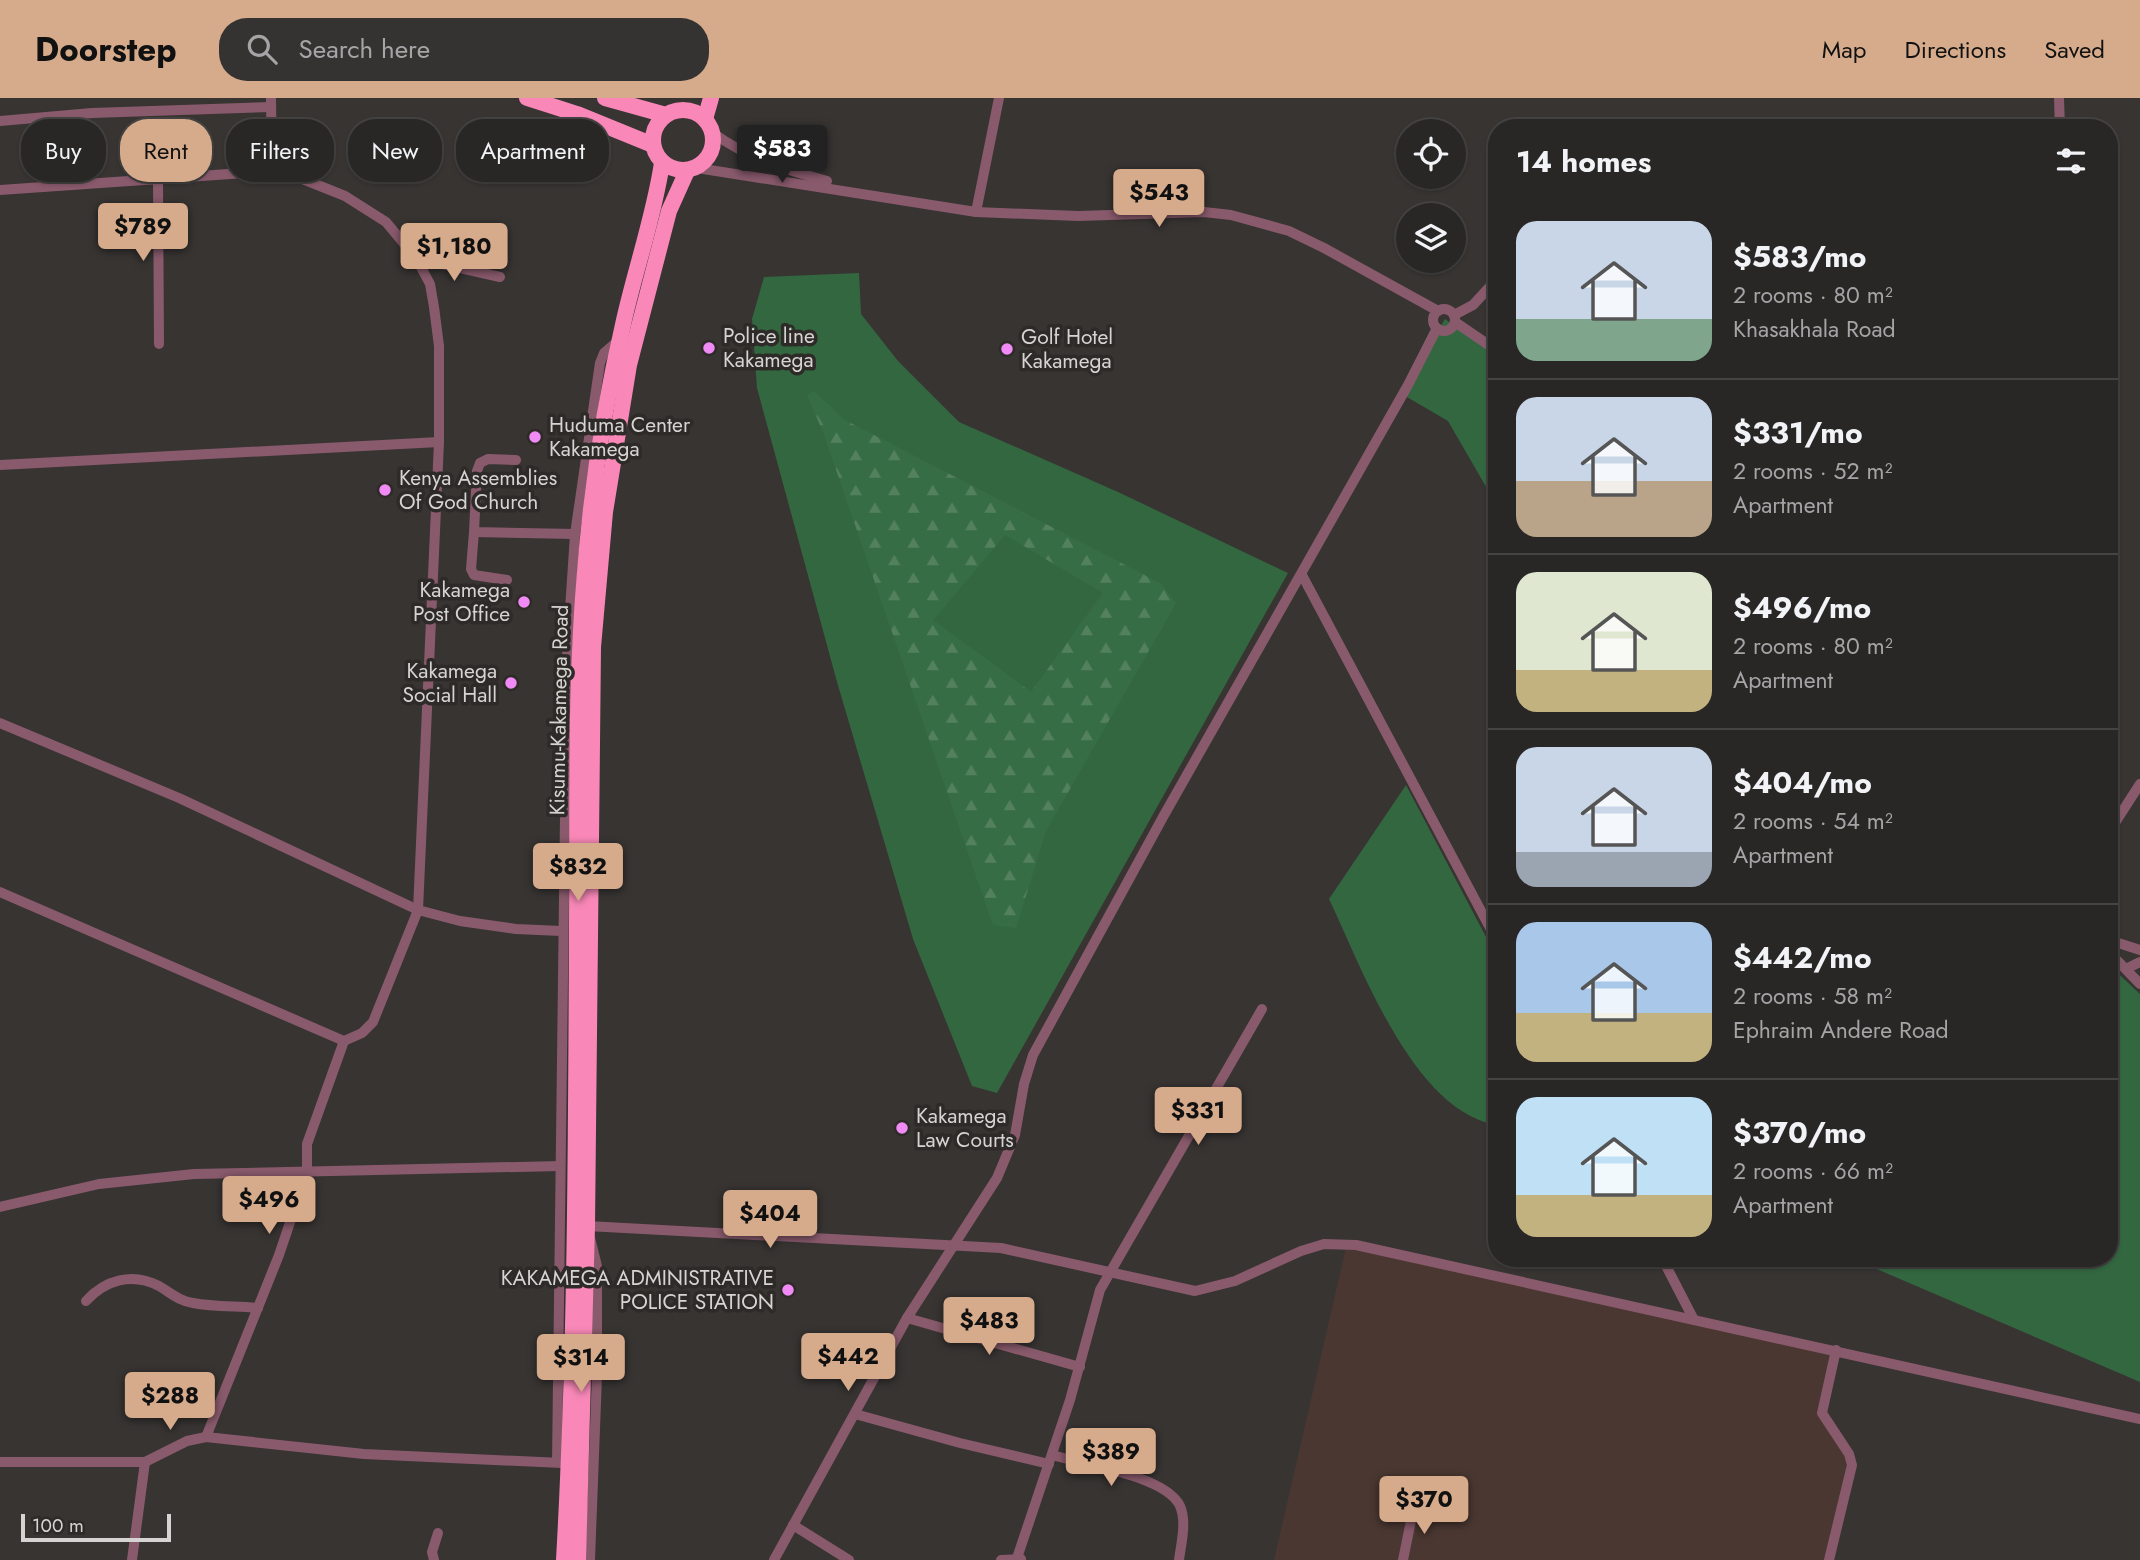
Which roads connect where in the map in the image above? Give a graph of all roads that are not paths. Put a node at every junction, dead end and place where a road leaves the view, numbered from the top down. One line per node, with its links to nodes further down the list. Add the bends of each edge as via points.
1 (527, 98): 9 (highway)
2 (583, 98): 9 (highway)
3 (606, 98): 8 (highway)
4 (710, 98): 12 (highway)
5 (999, 98): 21 (street)
6 (2059, 98): 10 (street)
7 (271, 102): 11 (street)
8 (676, 108): 12 (highway, via 693,111); 13 (highway, via 655,128)
9 (577, 114): 13 (highway)
10 (2060, 119)
11 (0, 121)
12 (709, 126): 15 (highway, via 711,153); 20 (street, via 743,154 768,165)
13 (653, 145): 14 (highway)
14 (662, 163): 15 (highway, via 678,170); 28 (highway, Kisumu-Kakamega Road, via 656,204)
15 (692, 169): 20 (street); 58 (highway, Kisumu-Kakamega Road, via 669,211 629,365 599,566 590,811)
16 (140, 182): 19 (street)
17 (158, 182): 29 (street)
18 (309, 182): 22 (street, via 366,206)
19 (0, 190)
20 (870, 192): 21 (street)
21 (976, 212): 25 (street, via 1231,215 1324,248)
22 (416, 258): 23 (street); 31 (street, via 430,284 435,307)
23 (500, 276)
24 (1488, 289): 26 (street)
25 (1438, 312): 26 (street, via 1449,310); 27 (street)
26 (1454, 318): 27 (street, via 1446,331); 30 (street)
27 (1437, 328): 36 (street)
28 (620, 339): 35 (street, via 600,363); 41 (highway, Kisumu-Kakamega Road, via 583,588)
29 (159, 344)
30 (1488, 344)
31 (439, 442): 33 (street); 44 (street)
32 (516, 460): 34 (street, via 480,463)
33 (0, 465)
34 (474, 532): 35 (street); 37 (street, via 474,575)
35 (575, 534): 42 (street)
36 (1302, 575): 45 (street); 59 (street, via 1033,1055 1008,1153)
37 (507, 580)
38 (0, 723): 44 (street, via 179,798)
39 (2140, 784): 40 (street)
40 (2118, 818)
41 (578, 830): 42 (street); 74 (highway, Kisumu-Kakamega Road, via 575,1227)
42 (563, 855): 46 (street)
43 (0, 892): 54 (street)
44 (418, 910): 46 (street, via 460,922); 54 (street, via 373,1022)
45 (1488, 922)
46 (561, 931): 55 (street)
47 (2118, 943): 48 (street)
48 (2140, 950)
49 (2118, 961): 51 (street)
50 (2140, 962): 51 (street)
51 (2126, 969): 52 (street)
52 (2140, 984)
53 (1262, 1009): 61 (street)
54 (344, 1041): 56 (street, via 307,1144)
55 (560, 1166): 56 (street); 74 (street)
56 (307, 1172): 57 (street, via 120,1181); 63 (street)
57 (0, 1207)
58 (587, 1226): 59 (street); 82 (highway, Kisumu-Kakamega Road); 83 (street, via 597,1266)
59 (954, 1244): 61 (street, via 1032,1253); 64 (street)
60 (1667, 1267): 65 (street)
61 (1112, 1273): 65 (street, via 1177,1289 1212,1289 1301,1251 1335,1243); 67 (street, via 1100,1290)
62 (86, 1301): 63 (street, via 100,1286 120,1279 146,1281 194,1304)
63 (258, 1308): 70 (street)
64 (907, 1318): 67 (street); 68 (street)
65 (1693, 1318): 66 (street)
66 (1836, 1350): 69 (street); 89 (street, via 1822,1413 1852,1465)
67 (1080, 1367): 71 (street)
68 (855, 1414): 71 (street); 76 (street)
69 (2140, 1419)
70 (206, 1437): 73 (street, via 187,1441); 74 (street, via 364,1454)
71 (1050, 1460): 78 (street); 87 (street, via 1148,1481 1169,1490 1181,1507)
72 (0, 1462): 73 (street)
73 (145, 1462): 79 (street)
74 (563, 1463): 81 (highway, Kisumu-Kakamega Road)
75 (1414, 1506): 88 (street)
76 (793, 1525): 84 (street); 85 (street)
77 (438, 1533): 80 (street)
78 (1021, 1559): 86 (street)
79 (132, 1560)
80 (434, 1560)
81 (564, 1560)
82 (578, 1560)
83 (590, 1560)
84 (774, 1560)
85 (849, 1560)
86 (1001, 1560)
87 (1179, 1560)
88 (1403, 1560)
89 (1829, 1560)

